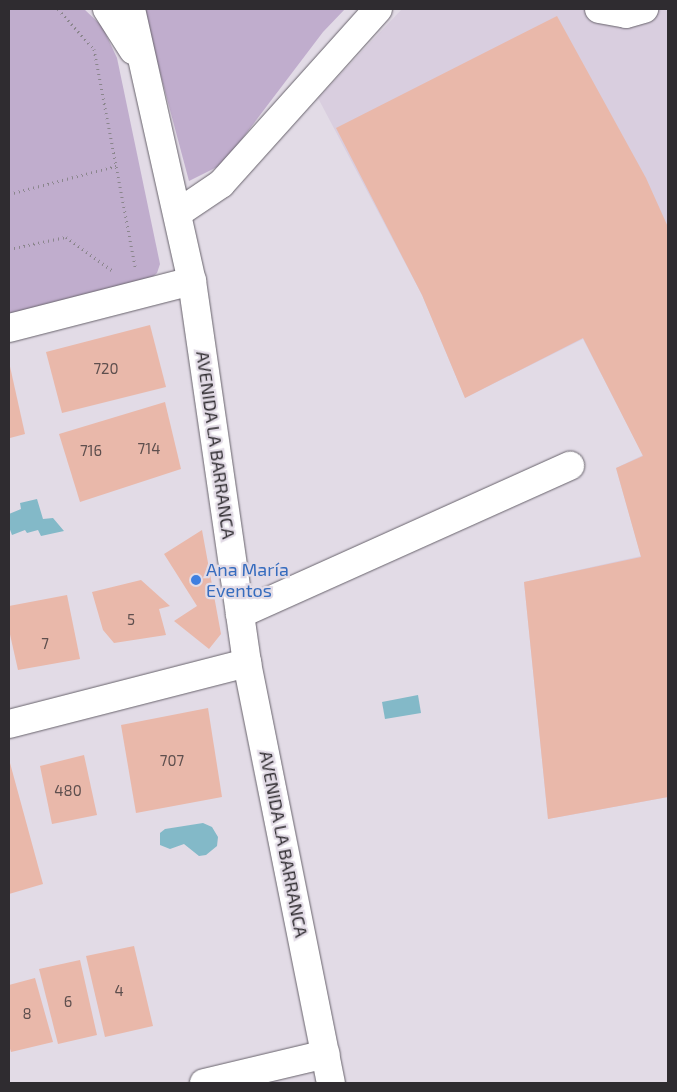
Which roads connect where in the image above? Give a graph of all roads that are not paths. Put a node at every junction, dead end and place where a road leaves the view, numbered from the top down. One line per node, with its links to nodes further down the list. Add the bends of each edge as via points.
1 (107, 9): 6 (street, AVENIDA LA BARRANCA)
2 (130, 9): 6 (street, AVENIDA LA BARRANCA)
3 (378, 9): 7 (street, via 221,184)
4 (599, 9): 5 (street, via 626,14)
5 (644, 9)
6 (147, 72): 7 (street, AVENIDA LA BARRANCA)
7 (178, 213): 8 (street, AVENIDA LA BARRANCA)
8 (192, 281): 9 (street); 11 (street, AVENIDA LA BARRANCA)
9 (9, 328)
10 (570, 466): 11 (street)
11 (240, 614): 12 (street, AVENIDA LA BARRANCA)
12 (247, 663): 13 (street); 14 (street, AVENIDA LA BARRANCA)
13 (9, 724)
14 (326, 1054): 15 (street); 16 (street, AVENIDA LA BARRANCA)
15 (204, 1083)
16 (331, 1083)

